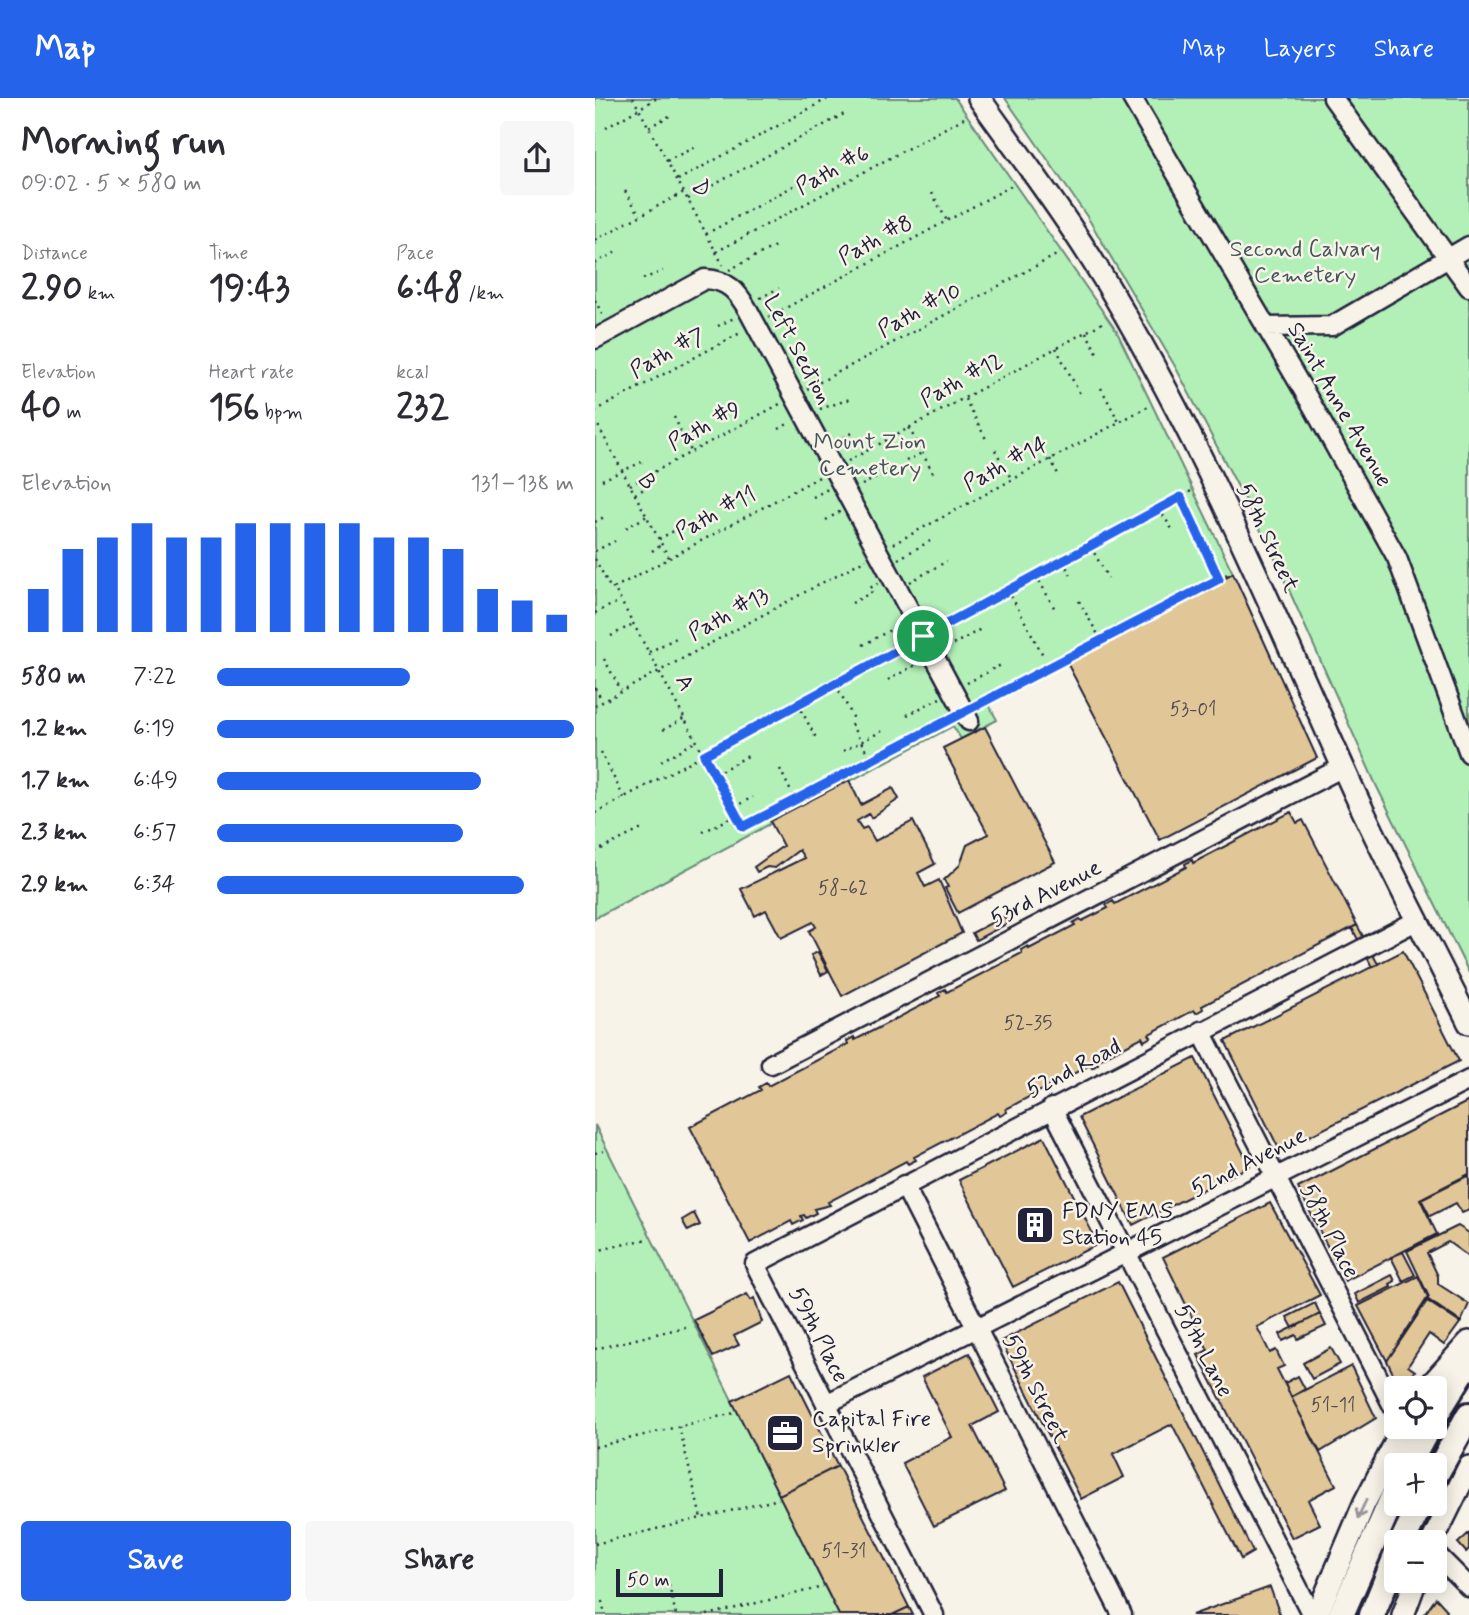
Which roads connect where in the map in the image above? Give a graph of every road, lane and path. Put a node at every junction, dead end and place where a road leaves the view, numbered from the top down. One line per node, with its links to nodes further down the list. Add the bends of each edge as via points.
1 (633, 98): 7 (path, D)
2 (657, 98): 7 (path)
3 (829, 98): 15 (path)
4 (979, 98): 142 (main road, 58th Street, via 1114,295 1216,490)
5 (1132, 98): 41 (street, Saint Anne Avenue)
6 (1333, 98): 31 (street)
7 (639, 109): 11 (path, D); 12 (path)
8 (673, 114): 11 (path)
9 (844, 114): 21 (path)
10 (964, 118): 29 (path, Path #6)
11 (649, 127): 14 (path, D)
12 (605, 128)
13 (695, 147): 14 (path)
14 (667, 162): 15 (path, D)
15 (678, 180): 19 (path, D)
16 (799, 183): 24 (path)
17 (1013, 185): 23 (path, Path #8)
18 (625, 191): 22 (path)
19 (684, 192): 21 (path, D); 22 (path)
20 (932, 193): 23 (path)
21 (688, 199): 24 (path, D)
22 (641, 215): 25 (path)
23 (947, 221): 40 (path, Path #8)
24 (706, 234): 29 (path, D)
25 (595, 240)
26 (775, 246): 34 (path)
27 (1469, 246): 31 (street)
28 (618, 251): 32 (path)
29 (716, 252): 34 (path, D)
30 (1060, 253): 48 (path, Path #10)
31 (1450, 260): 37 (street); 41 (street, via 1332,326)
32 (595, 263)
33 (663, 271): 35 (path)
34 (726, 271): 38 (path, D)
35 (643, 279)
36 (779, 288): 38 (path)
37 (1469, 288)
38 (742, 301): 40 (street, Left Section); 43 (street, Left Section, via 731,285 705,279)
39 (1106, 321): 42 (path, Path #12)
40 (755, 324): 48 (street, Left Section); 51 (path, Path #7)
41 (1266, 327): 137 (street, Saint Anne Avenue, via 1397,558)
42 (1086, 332): 44 (path, Path #12); 45 (path)
43 (595, 339)
44 (1056, 348): 47 (path); 49 (path, Path #12)
45 (1097, 353)
46 (1101, 387): 54 (path)
47 (1080, 394)
48 (794, 397): 58 (street, Left Section); 60 (path, Path #9)
49 (965, 398): 55 (path, Path #12); 57 (path)
50 (1149, 406): 54 (path, Path #14)
51 (595, 411)
52 (674, 417): 60 (path)
53 (595, 421): 67 (path, B)
54 (1119, 422): 62 (path, Path #14)
55 (909, 428): 61 (path); 66 (path, Path #12)
56 (854, 432): 58 (path)
57 (986, 439)
58 (823, 449): 66 (street, Left Section)
59 (995, 450): 71 (path)
60 (691, 452): 72 (path, Path #9)
61 (922, 453): 63 (path); 69 (path)
62 (1050, 459): 68 (path); 71 (path, Path #14)
63 (906, 461)
64 (642, 462): 67 (path)
65 (894, 468): 75 (path)
66 (833, 469): 75 (street, Left Section); 92 (path, Path #11)
67 (622, 471): 70 (path); 72 (path, B)
68 (1058, 474)
69 (934, 475)
70 (602, 480)
71 (1012, 480): 96 (path, Path #14)
72 (630, 485): 76 (path, B)
73 (651, 485): 76 (path)
74 (1193, 490): 77 (path)
75 (846, 493): 96 (street, Left Section)
76 (635, 494): 79 (path, B)
77 (1181, 497): 78 (path); 101 (path)
78 (1159, 509): 84 (path); 89 (path)
79 (647, 516): 83 (path); 85 (path, B)
80 (604, 517): 81 (path)
81 (595, 522)
82 (683, 526): 85 (path)
83 (626, 528)
84 (1172, 529)
85 (659, 539): 88 (path, B)
86 (614, 541): 90 (path)
87 (930, 541): 96 (path)
88 (662, 544): 91 (path); 92 (path, B)
89 (1091, 546): 95 (path); 99 (path)
90 (595, 551)
91 (652, 551)
92 (670, 558): 102 (path, Path #11)
93 (595, 560): 102 (path, A)
94 (947, 561): 96 (path)
95 (1063, 561): 98 (path); 100 (path)
96 (888, 571): 106 (path); 109 (street, Left Section); 119 (path, Path #13)
97 (1231, 572): 101 (path)
98 (1036, 575): 103 (path); 107 (path)
99 (1108, 578)
100 (1073, 579)
101 (1219, 579): 114 (path)
102 (614, 588): 104 (path, A)
103 (1008, 590): 113 (path); 117 (path)
104 (622, 601): 108 (path); 110 (path, A)
105 (1079, 601): 114 (path)
106 (852, 603)
107 (1056, 611)
108 (595, 613)
109 (913, 617): 113 (street, Left Section); 115 (path)
110 (634, 623): 111 (path); 116 (path, A)
111 (611, 636)
112 (680, 636): 116 (path)
113 (923, 636): 120 (path); 126 (street, Left Section)
114 (1101, 640): 126 (path)
115 (863, 645)
116 (649, 652): 119 (path, A)
117 (1044, 657)
118 (604, 659): 122 (path)
119 (659, 671): 122 (path, Path #13); 127 (path, A)
120 (835, 684): 124 (path); 128 (path)
121 (595, 688): 123 (path)
122 (621, 691): 123 (path, Path #13)
123 (603, 702): 125 (path, Path #13)
124 (798, 704): 132 (path); 138 (path)
125 (595, 706)
126 (967, 716): 140 (path)
127 (685, 718): 130 (path); 133 (path, A)
128 (854, 719)
129 (851, 724): 134 (path)
130 (663, 730)
131 (882, 731): 134 (path)
132 (816, 738)
133 (697, 741): 138 (path, A); 141 (path)
134 (861, 742): 135 (path); 140 (path)
135 (843, 751)
136 (601, 752): 145 (path)
137 (1469, 752)
138 (704, 755): 144 (path, A); 145 (path)
139 (748, 756): 144 (path)
140 (871, 760): 147 (path)
141 (661, 761)
142 (1343, 767): 154 (main road, 58th Street); 157 (street, 53rd Avenue)
143 (780, 769): 147 (path)
144 (715, 774): 148 (path, A)
145 (624, 797): 149 (path)
146 (753, 797): 148 (path)
147 (795, 800): 150 (path, A, via 743,827)
148 (733, 808): 150 (path, A)
149 (595, 813)
150 (737, 815): 152 (path)
151 (644, 828): 153 (path)
152 (703, 832)
153 (595, 852)
154 (1418, 920): 155 (main road, 58th Street); 156 (street, 52nd Road)
155 (1469, 1023)
156 (1201, 1031): 159 (street, 52nd Road); 162 (street, 58th Place)
157 (771, 1064)
158 (1469, 1080): 162 (street, 52nd Avenue)
159 (1052, 1108): 163 (street, 52nd Road); 166 (street, 58th Lane)
160 (605, 1151): 161 (path)
161 (595, 1153)
162 (1274, 1178): 166 (street, 52nd Avenue); 174 (street, 58th Place)
163 (904, 1185): 167 (street, 52nd Road); 169 (street, 59th Street)
164 (647, 1238): 165 (path)
165 (595, 1251)
166 (1125, 1253): 169 (street, 52nd Avenue); 203 (street, 58th Lane)
167 (755, 1264): 176 (street, 59th Place)
168 (685, 1327): 171 (path)
169 (976, 1329): 176 (street, 52nd Avenue); 202 (street, 59th Street)
170 (1469, 1342): 173 (main road)
171 (595, 1349)
172 (1469, 1361): 175 (highway)
173 (1439, 1376)
174 (1384, 1389)
175 (1447, 1397)
176 (826, 1404): 201 (street, 59th Place)
177 (734, 1413): 179 (path)
178 (1469, 1415): 182 (highway)
179 (678, 1426): 181 (path); 186 (path)
180 (1395, 1439): 203 (main road, one-way to 203)
181 (595, 1447)
182 (1447, 1454)
183 (1469, 1468): 187 (main road)
184 (779, 1499): 186 (path)
185 (1385, 1516): 204 (highway)
186 (701, 1518): 188 (path)
187 (1438, 1530)
188 (595, 1544)
189 (1447, 1565): 193 (street)
190 (669, 1585): 199 (path)
191 (1384, 1586): 205 (highway)
192 (823, 1587): 200 (path)
193 (1469, 1587)
194 (595, 1589): 196 (path)
195 (1411, 1593): 206 (main road)
196 (597, 1596)
197 (602, 1601): 198 (path)
198 (605, 1615)
199 (676, 1615)
200 (707, 1615)
201 (934, 1615)
202 (1122, 1615)
203 (1315, 1615)
204 (1341, 1615)
205 (1372, 1615)
206 (1403, 1615)

